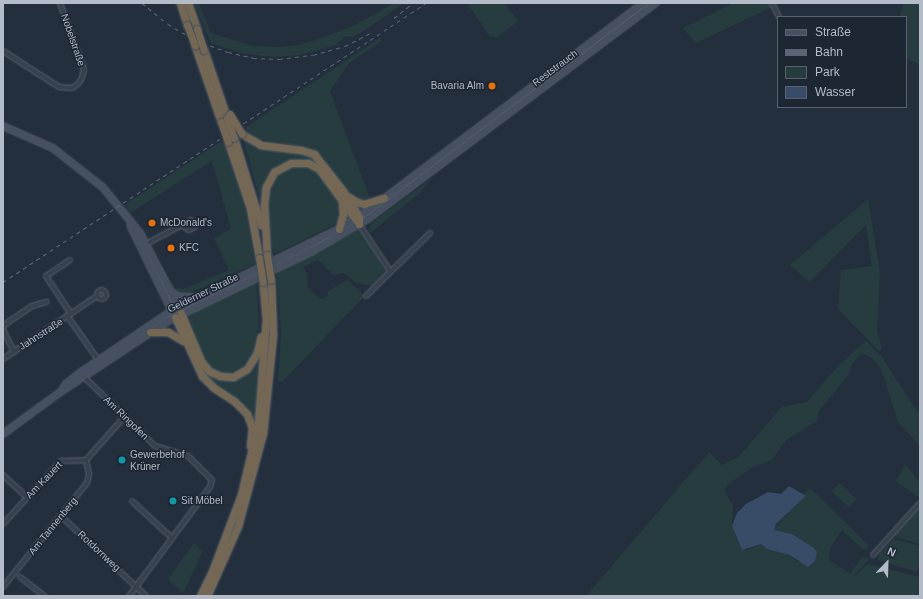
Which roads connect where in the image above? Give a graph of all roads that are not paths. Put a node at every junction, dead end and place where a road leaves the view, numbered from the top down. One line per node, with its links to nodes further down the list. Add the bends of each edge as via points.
1 (60, 3): 8 (street, Nobelstraße, via 84,69 78,84 72,88 59,87)
2 (180, 3): 9 (highway, bridge, via 195,46)
3 (188, 3): 9 (highway, bridge)
4 (644, 3): 12 (main road, Reststrauch)
5 (656, 3): 13 (main road, Reststrauch)
6 (772, 3): 7 (street)
7 (779, 16)
8 (3, 51)
9 (226, 118): 11 (highway, bridge); 14 (highway, bridge, via 242,134 261,145 314,154)
10 (3, 126): 21 (main road, via 32,138 71,160 95,180 124,212)
11 (231, 140): 22 (highway, via 256,205); 32 (highway, bridge, via 250,208 263,282)
12 (460, 141): 13 (street); 15 (main road, Reststrauch)
13 (464, 147): 17 (main road, Reststrauch)
14 (343, 191): 15 (highway, via 360,204); 17 (highway)
15 (384, 198): 17 (main road, Reststrauch)
16 (342, 200): 17 (highway); 19 (highway, via 343,214); 22 (highway, via 324,173 315,166 297,162 280,168 267,184 264,198)
17 (357, 221): 19 (main road, Gelderner Straße); 24 (street); 30 (main road, Gelderner Straße, via 311,252)
18 (180, 226): 21 (street)
19 (338, 229): 27 (main road, Gelderner Straße)
20 (430, 233): 24 (street)
21 (145, 245): 25 (main road); 30 (main road)
22 (267, 255): 59 (highway, bridge, via 271,280 273,335 263,433 238,526)
23 (70, 260): 31 (street, Jahnstraße, via 46,276)
24 (390, 272): 28 (street)
25 (171, 293): 27 (main road, via 180,297); 30 (main road)
26 (98, 296): 31 (street, Jahnstraße)
27 (199, 296): 30 (main road, Gelderner Straße)
28 (366, 296)
29 (46, 302): 33 (street, Jahnstraße, via 32,306 4,325)
30 (177, 312): 32 (highway, via 204,366 214,375 226,378 241,374 253,361); 34 (main road, Gelderner Straße); 35 (highway); 38 (main road, Gelderner Straße)
31 (70, 315): 36 (street, Jahnstraße); 38 (street, Jahnstraße)
32 (266, 320): 43 (highway, via 262,399)
33 (3, 330): 36 (street, Jahnstraße)
34 (150, 332): 35 (highway, via 173,333); 38 (main road, Gelderner Straße)
35 (186, 344): 43 (highway, via 195,366 206,382 234,401 247,414 252,428)
36 (14, 352): 37 (street, Jahnstraße)
37 (3, 360)
38 (100, 363): 39 (main road, Gelderner Straße)
39 (82, 376): 40 (street, Am Ringofen); 41 (main road, Gelderner Straße)
40 (124, 417): 42 (street); 50 (street, Am Ringofen, via 155,446 188,456 211,477 212,482)
41 (3, 434)
42 (86, 460): 45 (street, Am Kauert, via 61,461); 48 (street, Am Tannenberg, via 89,474 87,483)
43 (248, 471): 58 (highway, via 224,540)
44 (3, 475): 45 (street)
45 (27, 497): 49 (street, Am Kauert)
46 (132, 501): 50 (street)
47 (920, 503): 51 (street)
48 (61, 516): 53 (street, Am Tannenberg); 54 (street, Rotdornweg)
49 (3, 524)
50 (172, 538): 54 (street)
51 (873, 555)
52 (20, 577): 55 (street)
53 (3, 587)
54 (136, 587): 56 (street); 57 (street, Rotdornweg)
55 (44, 596)
56 (128, 596)
57 (146, 596)
58 (200, 596)
59 (207, 596)

